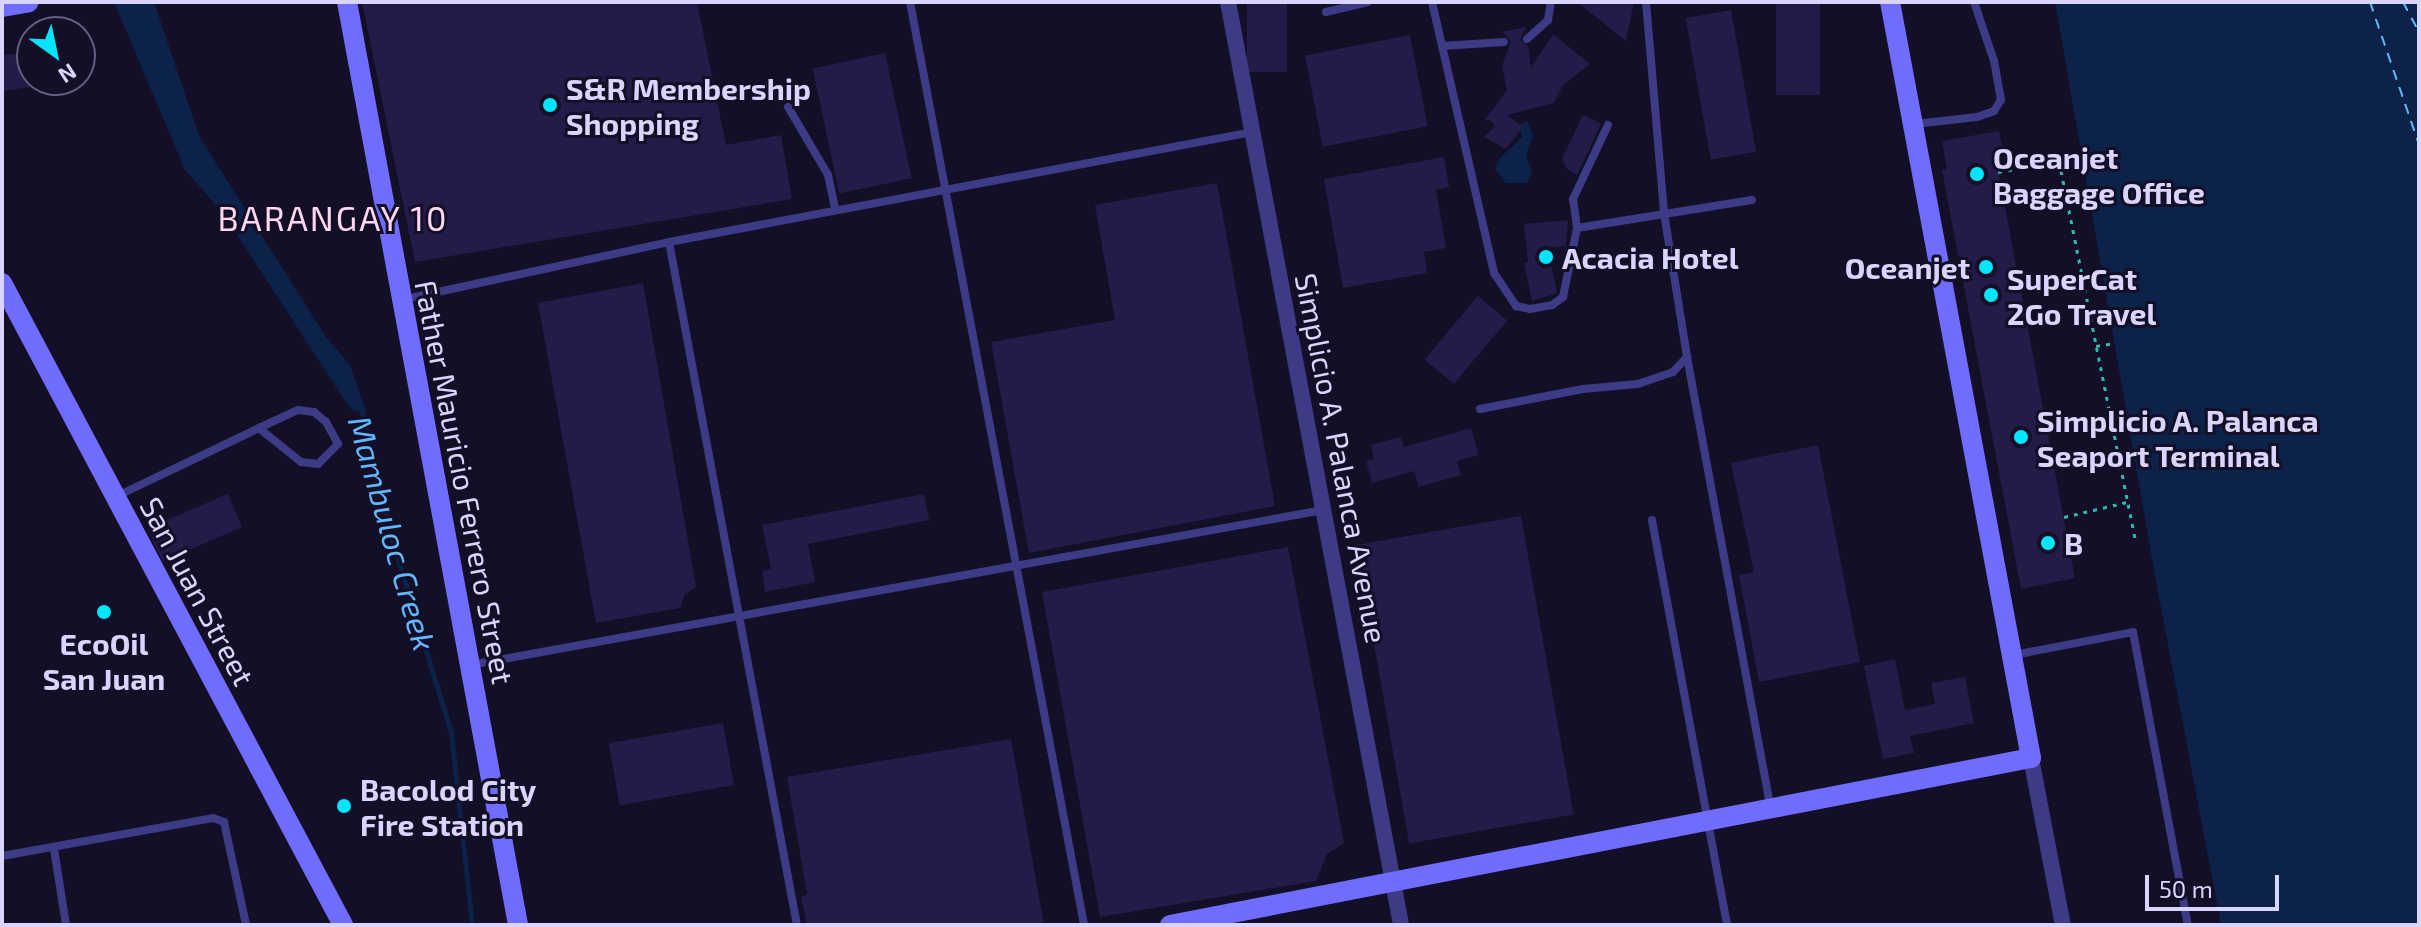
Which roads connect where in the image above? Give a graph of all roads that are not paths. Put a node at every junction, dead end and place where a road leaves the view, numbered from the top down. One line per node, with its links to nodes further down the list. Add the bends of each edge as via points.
1 (29, 2): 11 (street)
2 (347, 2): 27 (street, Father Mauricio Ferrero Street)
3 (910, 2): 20 (lane)
4 (1228, 2): 19 (street, Simplicio A. Palanca Avenue)
5 (1368, 2): 12 (lane)
6 (1432, 2): 15 (lane)
7 (1551, 2): 13 (lane, via 1548,20)
8 (1646, 2): 23 (lane)
9 (1890, 2): 17 (street)
10 (1974, 2): 17 (lane, via 2001,100 1994,111 1977,117)
11 (2, 7)
12 (1326, 12)
13 (1527, 39)
14 (1504, 42): 15 (lane)
15 (1442, 46): 24 (lane, via 1494,273 1516,306 1552,305 1563,297)
16 (788, 107): 22 (lane, via 828,175)
17 (1913, 124): 36 (street)
18 (1608, 125): 24 (lane, via 1573,199)
19 (1252, 132): 20 (lane); 32 (street, Simplicio A. Palanca Avenue)
20 (944, 188): 22 (lane); 34 (lane)
21 (1752, 200): 23 (lane)
22 (835, 209): 25 (lane)
23 (1664, 213): 24 (lane); 28 (lane)
24 (1577, 228)
25 (669, 242): 27 (lane); 35 (lane)
26 (2, 283): 31 (street, San Juan Street)
27 (399, 300): 37 (street, Father Mauricio Ferrero Street)
28 (1687, 357): 29 (lane, via 1673,372 1649,381); 39 (lane)
29 (1480, 409)
30 (259, 428): 30 (lane, via 303,409 326,422 338,444 318,464 301,462); 31 (lane)
31 (114, 497): 46 (street, San Juan Street)
32 (1323, 510): 34 (lane); 43 (street, Simplicio A. Palanca Avenue)
33 (1652, 520): 40 (lane)
34 (1016, 565): 35 (lane); 49 (lane)
35 (739, 616): 37 (lane); 48 (lane)
36 (2012, 656): 38 (street); 54 (lane, via 2133,632)
37 (469, 665): 47 (street, Father Mauricio Ferrero Street)
38 (2031, 758): 39 (street); 53 (street)
39 (1770, 810): 40 (street)
40 (1707, 822): 43 (street); 52 (lane)
41 (54, 849): 42 (lane); 44 (lane); 45 (lane, via 213,818 224,822)
42 (2, 856)
43 (1393, 882): 50 (street); 51 (street, Simplicio A. Palanca Avenue)
44 (66, 925)
45 (246, 925)
46 (343, 925)
47 (518, 925)
48 (797, 925)
49 (1084, 925)
50 (1170, 925)
51 (1401, 925)
52 (1727, 925)
53 (2063, 925)
54 (2188, 925)

